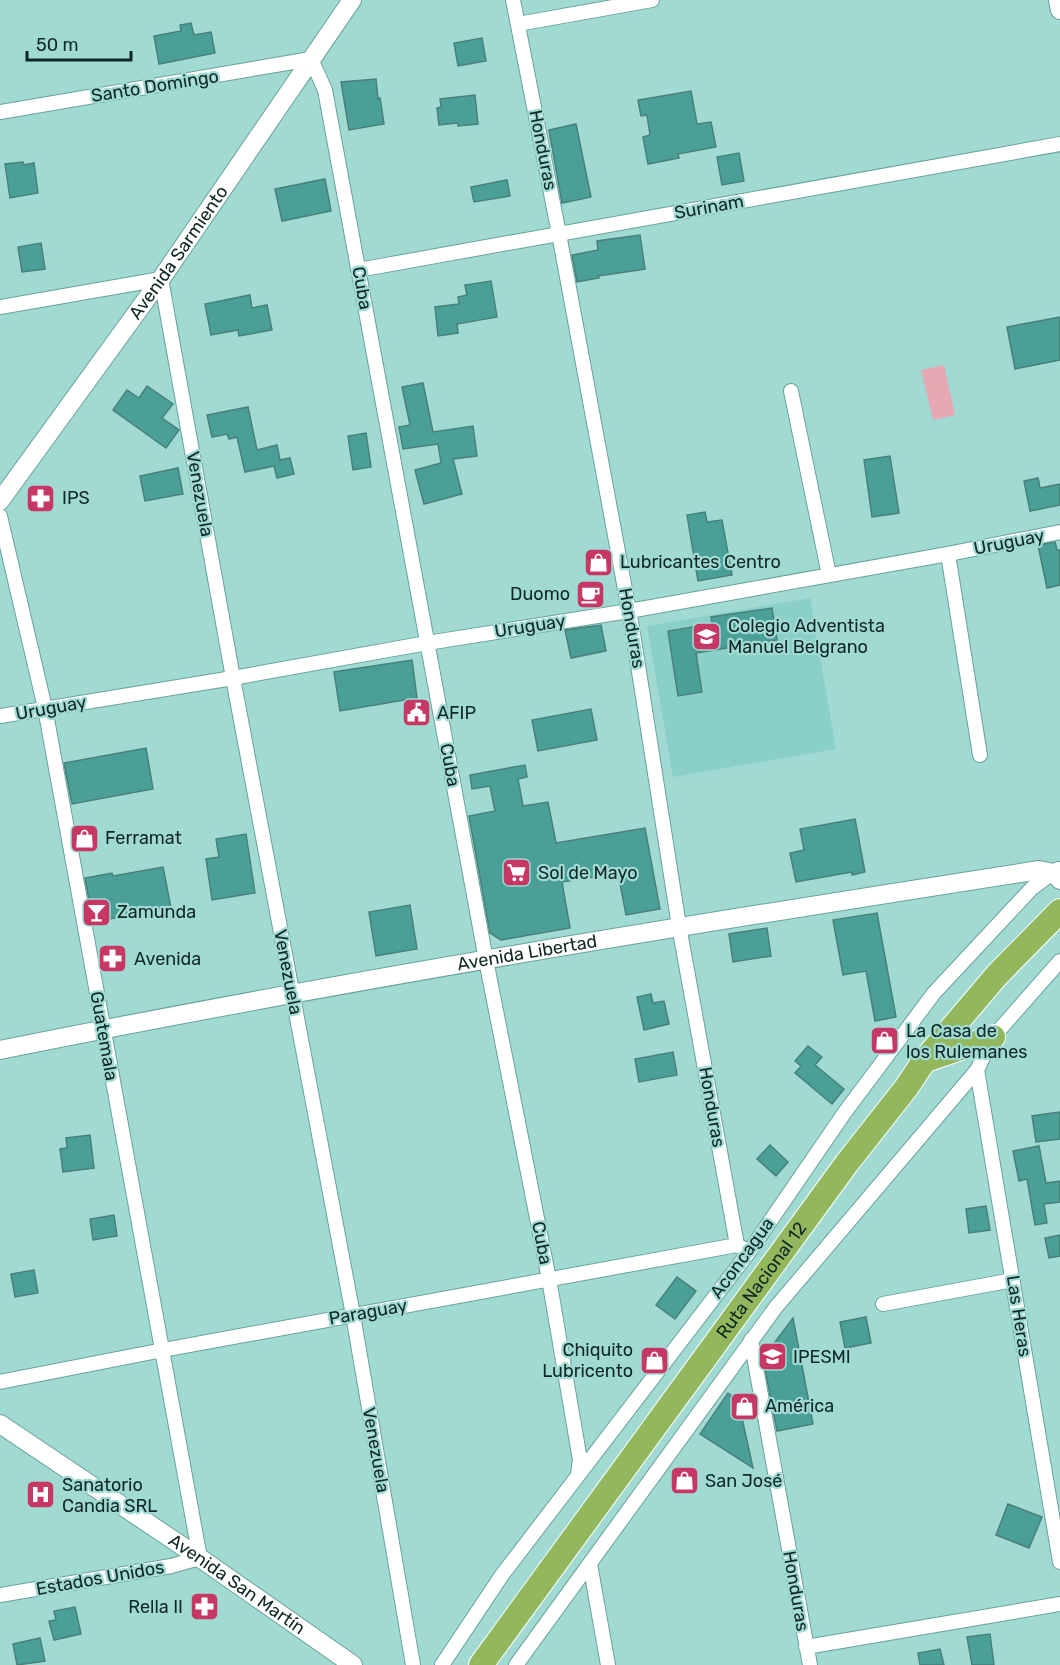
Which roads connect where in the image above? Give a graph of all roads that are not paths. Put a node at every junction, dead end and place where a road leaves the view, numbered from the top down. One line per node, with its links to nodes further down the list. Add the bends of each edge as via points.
1 (352, 0): 7 (main road, Avenida Sarmiento)
2 (513, 0): 6 (street, Honduras)
3 (652, 0): 6 (street)
4 (1058, 0): 5 (main road)
5 (1060, 10)
6 (518, 24): 10 (street, Honduras)
7 (310, 59): 8 (street, Santo Domingo); 11 (street, Cuba, via 324,90); 12 (main road, Avenida Sarmiento)
8 (0, 111)
9 (1060, 144): 10 (street, Surinam)
10 (559, 234): 11 (street, Surinam); 20 (street, Honduras)
11 (358, 270): 21 (street, Cuba)
12 (161, 279): 13 (street); 15 (main road, Avenida Sarmiento); 22 (street, Venezuela)
13 (0, 307)
14 (791, 391): 19 (street)
15 (0, 501)
16 (0, 516): 23 (street, Guatemala)
17 (1060, 532): 18 (street, Uruguay)
18 (948, 554): 19 (street, Uruguay); 25 (street)
19 (829, 575): 20 (street, Uruguay)
20 (629, 610): 21 (street, Uruguay); 28 (street, Honduras)
21 (427, 643): 22 (street, Uruguay); 29 (street, Cuba)
22 (234, 678): 23 (street, Uruguay); 31 (street, Venezuela)
23 (45, 708): 24 (street, Uruguay); 32 (street, Guatemala)
24 (0, 716)
25 (980, 755)
26 (1058, 874): 28 (main road, Avenida Libertad, via 1039,870); 37 (street, Aconcagua, via 1032,888 934,993)
27 (1060, 911): 35 (highway, Ruta Nacional 12, via 997,975)
28 (679, 927): 29 (main road, Avenida Libertad); 37 (street, Honduras)
29 (486, 960): 31 (main road, Avenida Libertad); 38 (street, Cuba)
30 (1060, 961): 33 (street)
31 (292, 993): 32 (main road, Avenida Libertad); 41 (street, Venezuela)
32 (102, 1029): 34 (main road, Avenida Libertad); 43 (street, Guatemala)
33 (993, 1037): 35 (highway); 36 (street)
34 (0, 1050)
35 (924, 1060): 56 (highway, Ruta Nacional 12)
36 (977, 1070): 39 (street, Las Heras); 42 (street)
37 (743, 1248): 38 (street, Paraguay); 46 (street, Aconcagua)
38 (549, 1279): 41 (street, Paraguay); 46 (street, Cuba, via 580,1460)
39 (1013, 1280): 40 (street); 48 (street, Las Heras)
40 (883, 1304)
41 (353, 1315): 43 (street, Paraguay); 54 (street, Venezuela)
42 (751, 1340): 49 (street); 52 (street, Honduras)
43 (163, 1350): 44 (street, Paraguay); 47 (street, Guatemala)
44 (0, 1382)
45 (0, 1424): 47 (main road, Avenida San Martín)
46 (578, 1474): 55 (street, Aconcagua, via 502,1575)
47 (200, 1558): 50 (street, Estados Unidos); 53 (main road, Avenida San Martín)
48 (1060, 1562)
49 (590, 1564): 57 (street); 58 (street)
50 (0, 1595)
51 (1060, 1604): 52 (street)
52 (806, 1647): 59 (street, Honduras)
53 (353, 1665)
54 (413, 1665)
55 (442, 1665)
56 (481, 1665)
57 (516, 1665)
58 (608, 1665)
59 (810, 1665)

